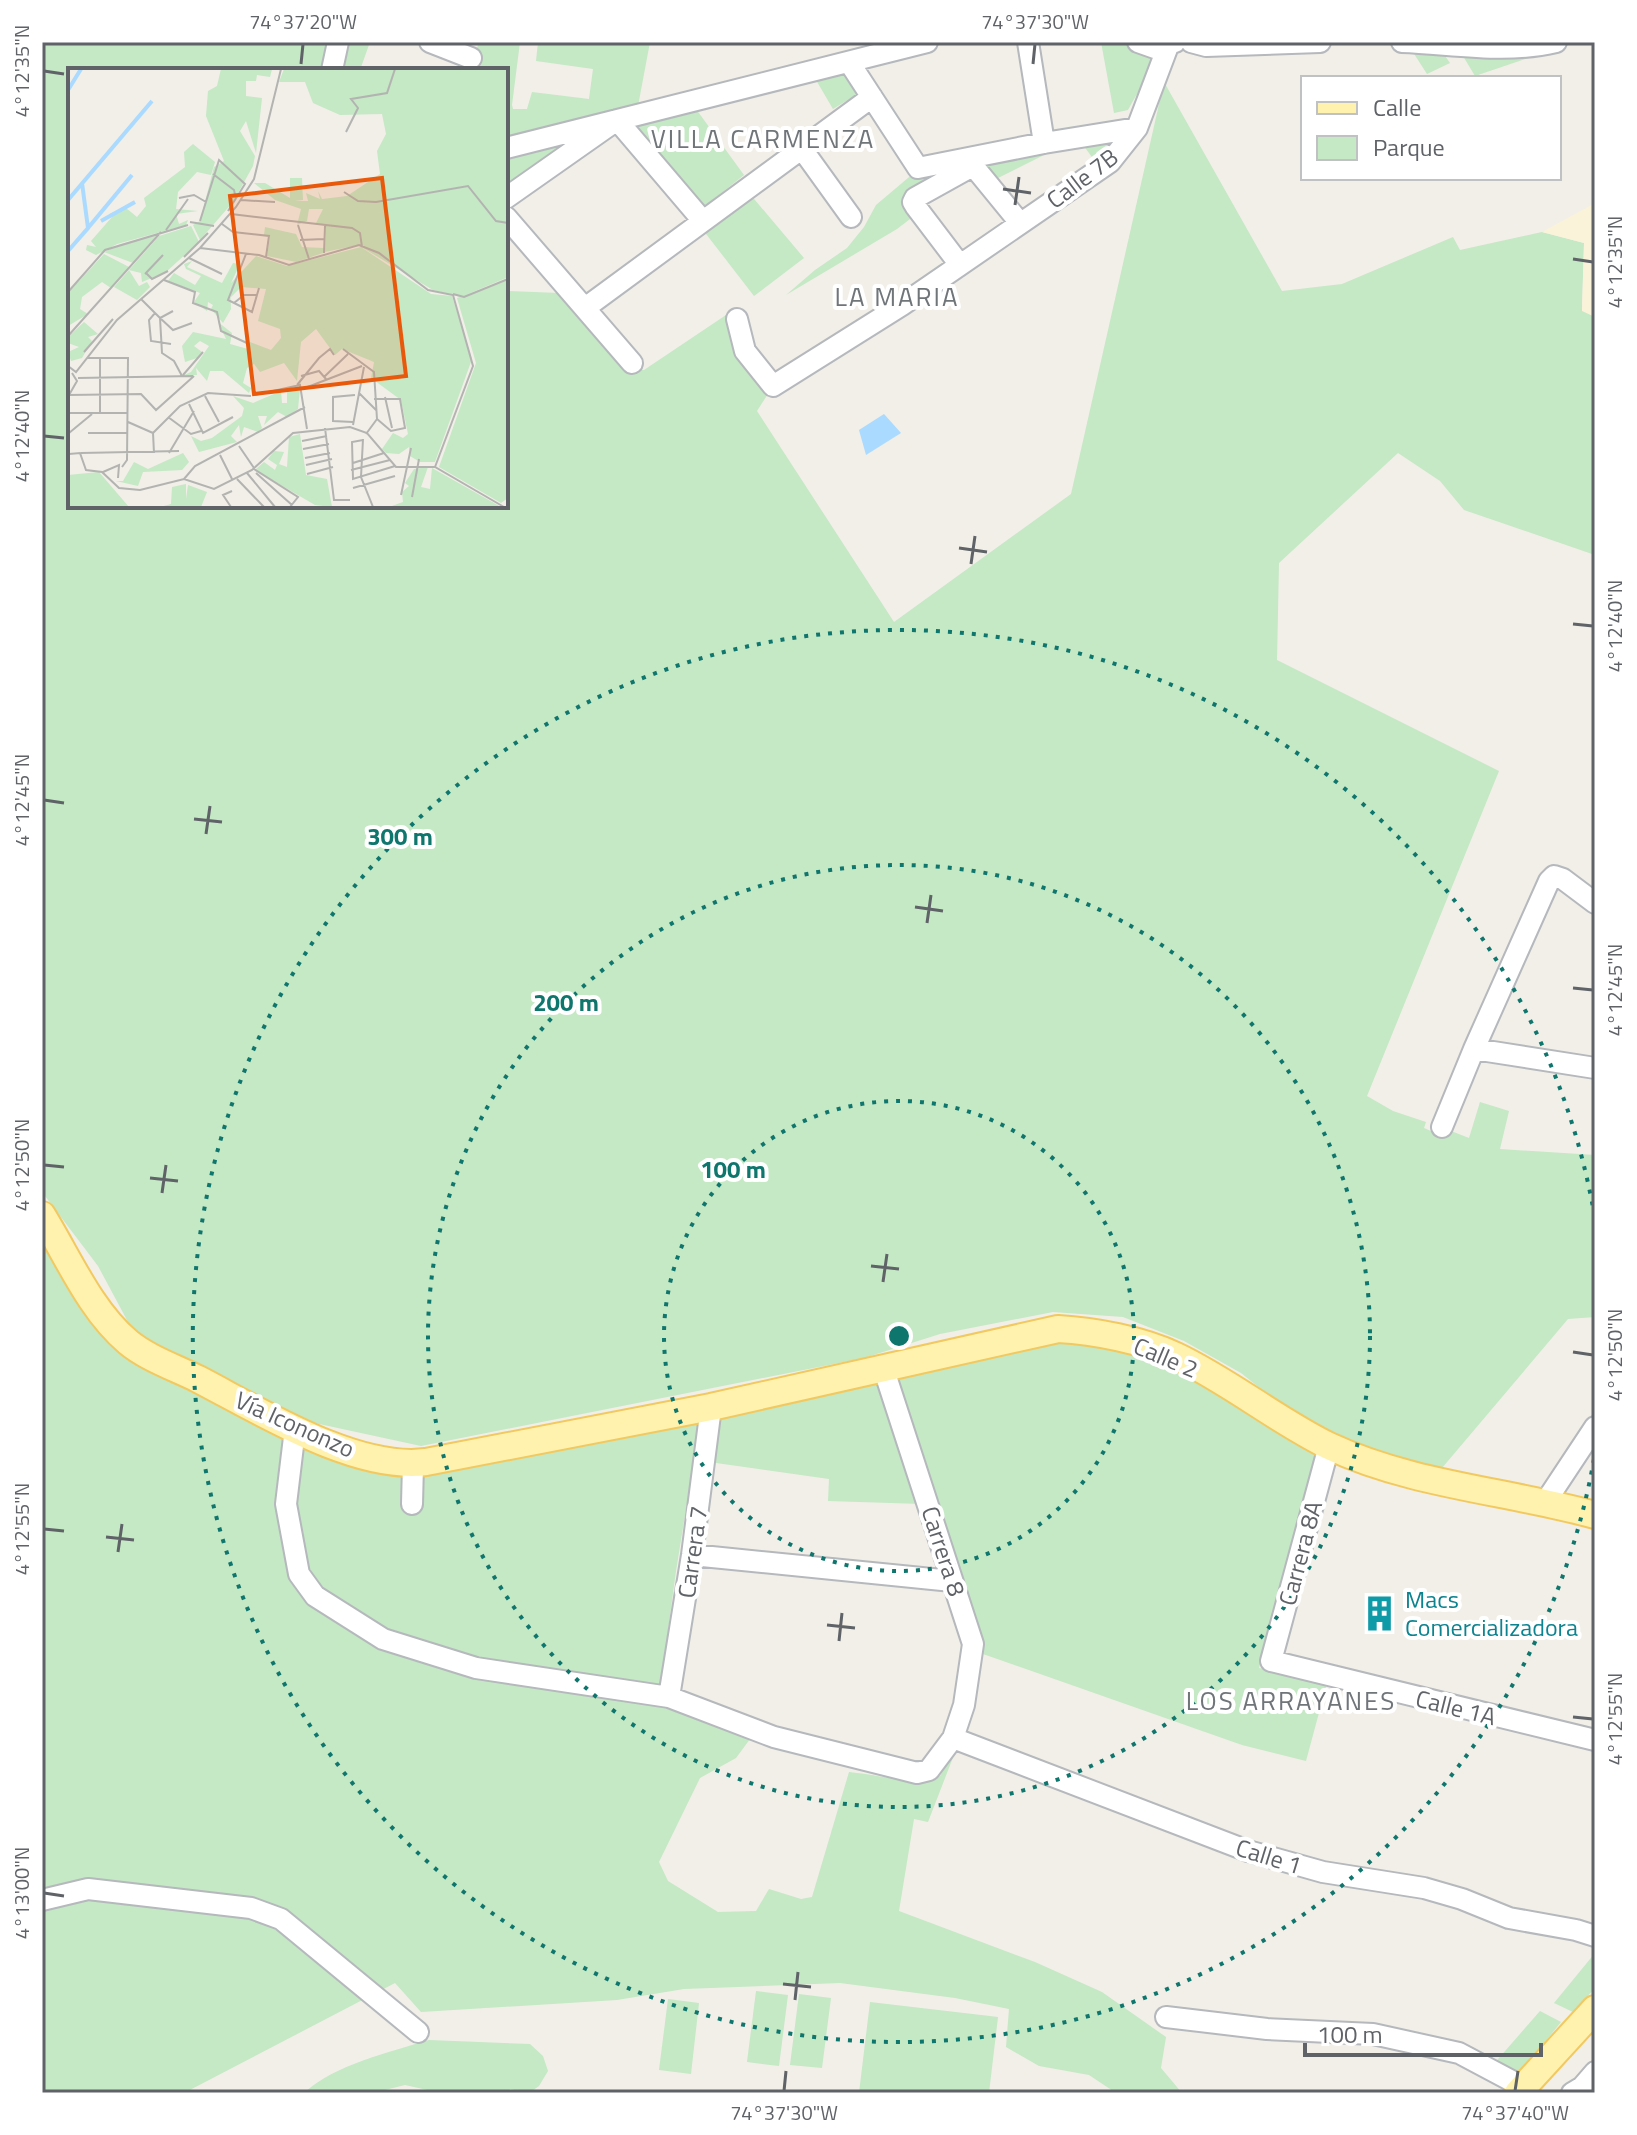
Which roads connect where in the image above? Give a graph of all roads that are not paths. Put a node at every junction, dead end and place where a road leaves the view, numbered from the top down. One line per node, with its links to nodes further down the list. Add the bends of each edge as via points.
1 (338, 42): 13 (street)
2 (430, 42): 11 (street)
3 (927, 42): 12 (street)
4 (1028, 42): 17 (street)
5 (1191, 42): 6 (street)
6 (1320, 42)
7 (1402, 42): 8 (street, via 1492,49)
8 (1556, 42)
9 (1138, 43): 10 (street, Calle 7B, via 1155,48)
10 (1172, 44): 16 (street, Calle 7B)
11 (471, 57)
12 (849, 62): 14 (street); 15 (street)
13 (332, 68)
14 (872, 97): 17 (street, via 918,168); 19 (street)
15 (617, 120): 18 (street); 20 (street); 23 (street)
16 (1137, 128): 17 (street); 24 (street, Calle 7B, via 1110,162)
17 (1044, 143)
18 (508, 147)
19 (802, 149): 21 (street); 23 (street)
20 (508, 197)
21 (851, 217)
22 (508, 219): 26 (street)
23 (703, 221): 26 (street)
24 (1020, 223): 25 (street, Calle 7B); 25 (street, via 975,168 915,198 916,207)
25 (960, 265): 27 (street, Calle 7B, via 773,386 745,351)
26 (585, 308): 28 (street)
27 (737, 319)
28 (632, 363)
29 (1595, 903): 30 (street, via 1563,879 1554,876 1549,881)
30 (1474, 1049): 31 (street); 32 (street)
31 (1595, 1068)
32 (1442, 1127)
33 (42, 1215): 37 (main road, Vía Icononzo, via 104,1318 130,1344)
34 (883, 1367): 35 (main road, Calle 2); 38 (main road, Calle 2, via 1058,1329 1096,1331 1175,1355); 44 (street, Carrera 8)
35 (715, 1406): 39 (main road, Vía Icononzo); 43 (street, Carrera 7)
36 (1595, 1427): 40 (street)
37 (295, 1429): 39 (main road, Vía Icononzo, via 334,1446); 46 (street, Carrera 8, via 286,1504 299,1574 315,1596 383,1639 476,1668)
38 (1329, 1446): 40 (main road, Calle 2, via 1401,1472); 45 (street, Carrera 8A)
39 (413, 1464): 41 (street)
40 (1546, 1501): 42 (main road, Calle 2)
41 (412, 1504)
42 (1595, 1515)
43 (692, 1555): 44 (street); 46 (street, Carrera 7)
44 (952, 1581): 47 (street, Carrera 8, via 973,1644)
45 (1271, 1661): 48 (street, Calle 1A)
46 (669, 1697): 47 (street, Carrera 8, via 774,1737 917,1773 929,1770)
47 (953, 1738): 50 (street, Calle 1, via 1248,1851 1323,1872 1424,1888 1509,1918)
48 (1595, 1740)
49 (42, 1900): 53 (street, via 88,1889 251,1908 281,1919)
50 (1595, 1936)
51 (1595, 2009): 54 (main road)
52 (1166, 2017): 54 (street, via 1373,2034 1459,2053)
53 (418, 2032)
54 (1520, 2090)

